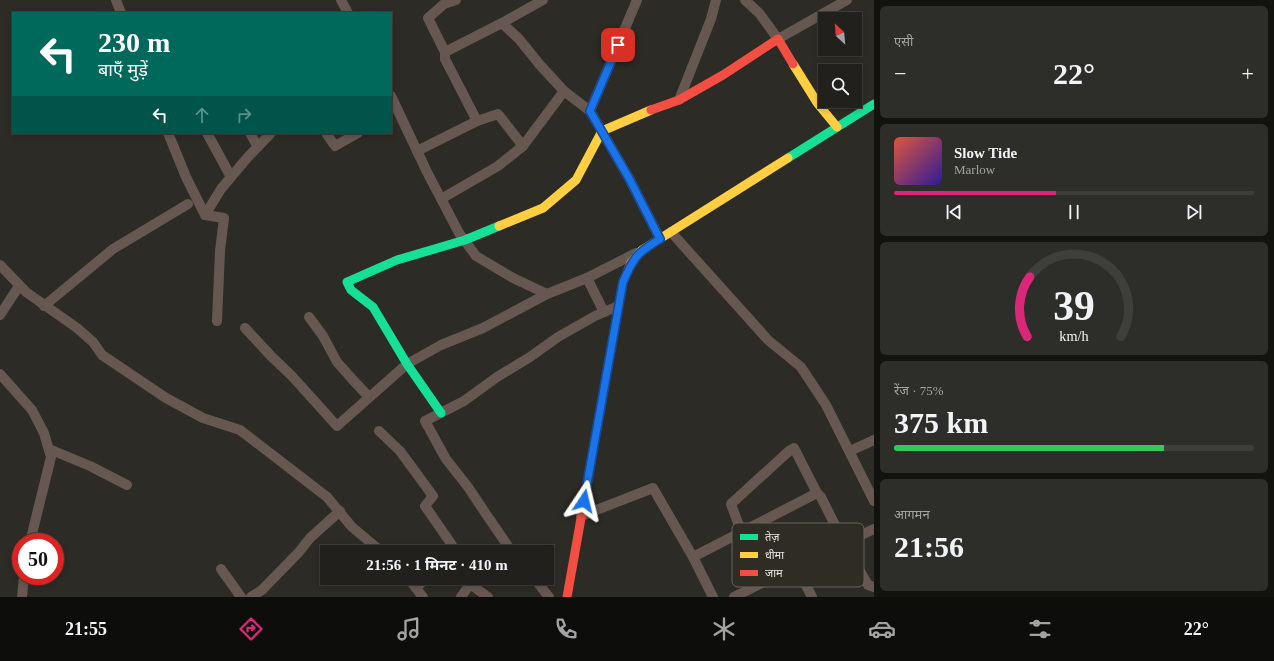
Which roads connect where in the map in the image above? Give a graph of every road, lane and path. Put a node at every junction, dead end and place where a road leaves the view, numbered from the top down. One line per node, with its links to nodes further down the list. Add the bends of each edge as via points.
1 (116, 0): 10 (street)
2 (341, 0): 11 (street)
3 (456, 0): 9 (street)
4 (543, 0): 12 (street)
5 (637, 0): 19 (street)
6 (716, 0): 17 (street)
7 (744, 0): 13 (street, via 759,13)
8 (847, 0): 13 (street)
9 (443, 2): 14 (street, via 428,18)
10 (121, 12)
11 (347, 12)
12 (502, 23): 14 (street); 15 (street)
13 (778, 39): 17 (street); 22 (street, via 818,104)
14 (445, 52): 21 (street, via 445,58)
15 (564, 91): 19 (street); 30 (street)
16 (392, 100): 20 (street)
17 (679, 100): 23 (street, via 637,114)
18 (874, 104): 22 (street)
19 (590, 111): 23 (street)
20 (395, 112): 32 (street)
21 (477, 121): 30 (street, via 498,114); 32 (street)
22 (837, 127): 37 (street)
23 (602, 131): 38 (street); 39 (street, via 576,180 543,208)
24 (168, 134): 36 (street)
25 (208, 134): 33 (street)
26 (251, 134): 31 (street)
27 (270, 134): 31 (street)
28 (327, 134): 29 (street, via 335,146)
29 (356, 134)
30 (523, 146): 34 (street, via 498,166)
31 (258, 147): 33 (street)
32 (417, 150): 34 (street)
33 (231, 177): 36 (street)
34 (441, 199): 39 (street)
35 (188, 204): 45 (street, via 113,249)
36 (205, 215): 50 (street, via 224,218)
37 (671, 232): 38 (street); 59 (street, via 768,340 801,367 826,405)
38 (660, 239): 40 (street)
39 (465, 240): 44 (street, via 476,256 512,278); 52 (street, via 397,260 347,282 351,290 373,307)
40 (642, 250): 42 (street); 46 (street, via 632,261 623,282)
41 (0, 265): 43 (street)
42 (587, 278): 44 (street); 47 (street)
43 (19, 286): 45 (street); 48 (street)
44 (548, 294): 52 (street)
45 (44, 306): 63 (street, via 88,337 102,355 166,398 203,418 240,430 327,497)
46 (618, 306): 47 (street); 64 (street)
47 (604, 312): 55 (street, via 558,337 464,401)
48 (0, 315)
49 (309, 317): 54 (street, via 337,362)
50 (217, 321)
51 (245, 328): 54 (street, via 337,426)
52 (407, 364): 54 (street); 55 (street)
53 (0, 374): 58 (street, via 32,410 44,432)
54 (369, 397)
55 (441, 413): 74 (street, via 425,421 446,459)
56 (379, 431): 73 (street, via 400,451 433,496 425,506)
57 (874, 440): 59 (street)
58 (49, 449): 60 (street); 69 (street, via 51,457)
59 (850, 451): 62 (street)
60 (127, 485)
61 (817, 493): 65 (street, via 794,448 731,504); 66 (street); 67 (street)
62 (873, 495)
63 (340, 512): 72 (street, via 352,527); 90 (street, via 310,538 262,590)
64 (581, 516): 75 (street, via 653,488); 95 (street)
65 (738, 523)
66 (757, 523)
67 (834, 523)
68 (874, 529): 70 (street)
69 (32, 533)
70 (864, 534)
71 (732, 536): 75 (street)
72 (374, 545)
73 (452, 545)
74 (508, 545)
75 (693, 557): 96 (street)
76 (221, 569): 89 (street)
77 (864, 578): 86 (street, via 868,585)
78 (23, 585): 88 (street)
79 (414, 585): 87 (street)
80 (419, 585): 87 (street)
81 (469, 585): 92 (street)
82 (476, 585): 93 (street)
83 (540, 585): 94 (street)
84 (754, 587): 97 (street)
85 (807, 587): 98 (street)
86 (874, 587)
87 (416, 588): 91 (street)
88 (22, 597)
89 (241, 597)
90 (251, 597)
91 (423, 597)
92 (461, 597)
93 (488, 597)
94 (549, 597)
95 (567, 597)
96 (713, 597)
97 (734, 597)
98 (812, 597)

